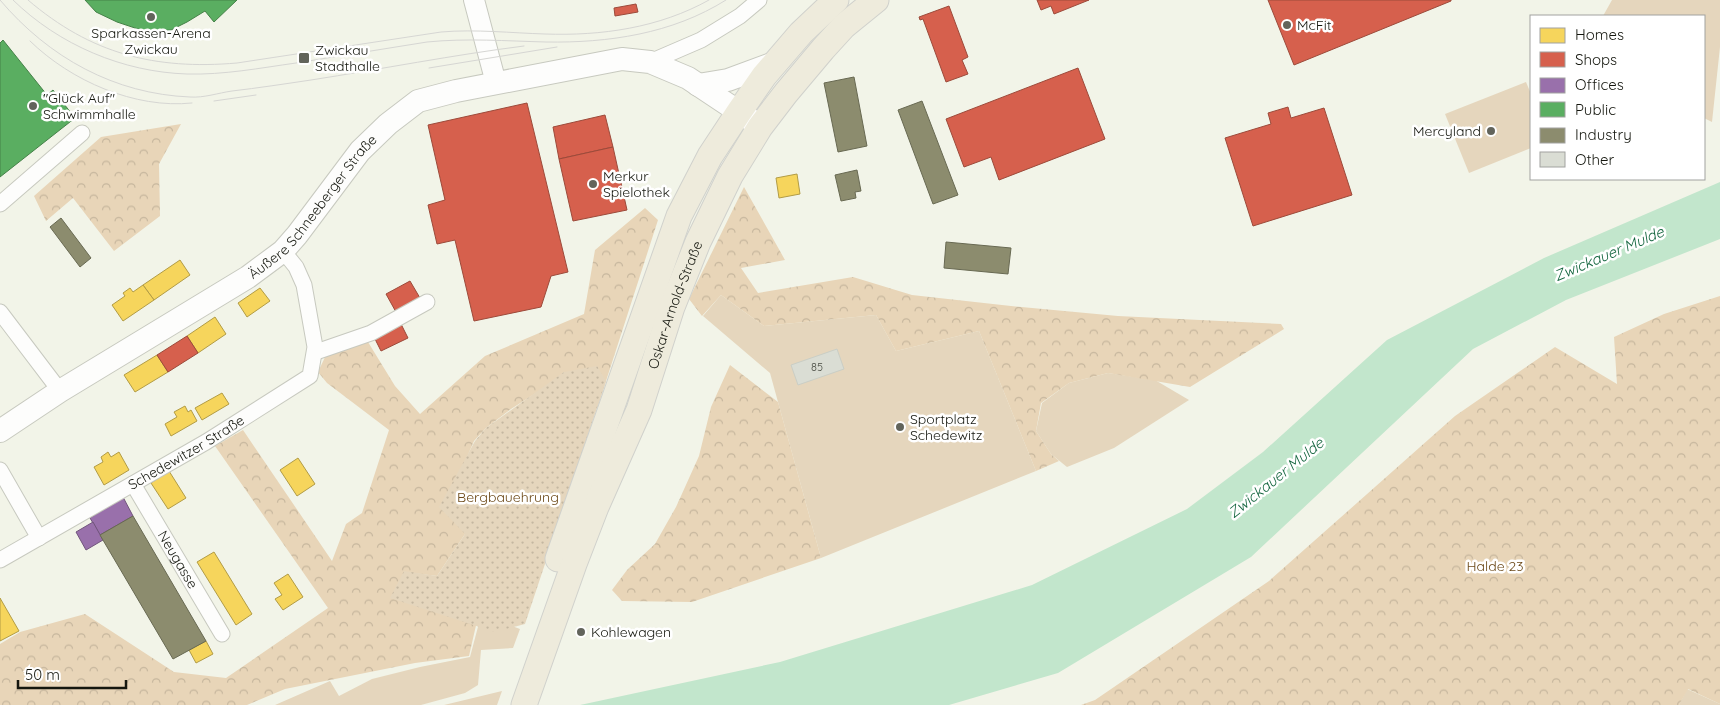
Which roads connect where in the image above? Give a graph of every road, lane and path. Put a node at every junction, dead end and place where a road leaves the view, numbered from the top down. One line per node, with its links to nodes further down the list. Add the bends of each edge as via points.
1 (474, 0): 7 (street)
2 (759, 0): 5 (street, Äußere Schneeberger Straße, via 701,40)
3 (836, 0): 6 (main road, Oskar-Arnold-Straße, via 801,33)
4 (876, 0): 10 (main road, Oskar-Arnold-Straße, via 844,26)
5 (650, 62): 7 (main road, Äußere Schneeberger Straße, via 622,59); 8 (main road, Äußere Schneeberger Straße)
6 (777, 62): 8 (main road, via 728,80); 9 (main road, Oskar-Arnold-Straße)
7 (496, 83): 13 (main road, Äußere Schneeberger Straße, via 418,101 388,124 360,151)
8 (698, 85): 9 (main road, Äußere Schneeberger Straße)
9 (738, 112): 10 (main road, Äußere Schneeberger Straße); 24 (main road, Oskar-Arnold-Straße, via 710,156 679,216)
10 (760, 127): 24 (main road, Oskar-Arnold-Straße, via 730,176 698,242 672,307 638,410)
11 (82, 133): 12 (street)
12 (0, 204)
13 (283, 252): 16 (street, Schedewitzer Straße, via 296,266 304,285); 17 (main road, Äußere Schneeberger Straße, via 248,277)
14 (427, 302): 16 (street, via 371,333)
15 (0, 312): 17 (street)
16 (316, 352): 20 (street, Schedewitzer Straße, via 310,376)
17 (60, 391): 18 (main road, Äußere Schneeberger Straße)
18 (0, 431)
19 (0, 470): 21 (street)
20 (133, 484): 21 (street, Schedewitzer Straße); 23 (street, Neugasse)
21 (39, 538): 22 (street, Schedewitzer Straße)
22 (0, 560)
23 (222, 634)
24 (535, 651): 25 (main road); 26 (main road)
25 (507, 705)
26 (524, 705)

